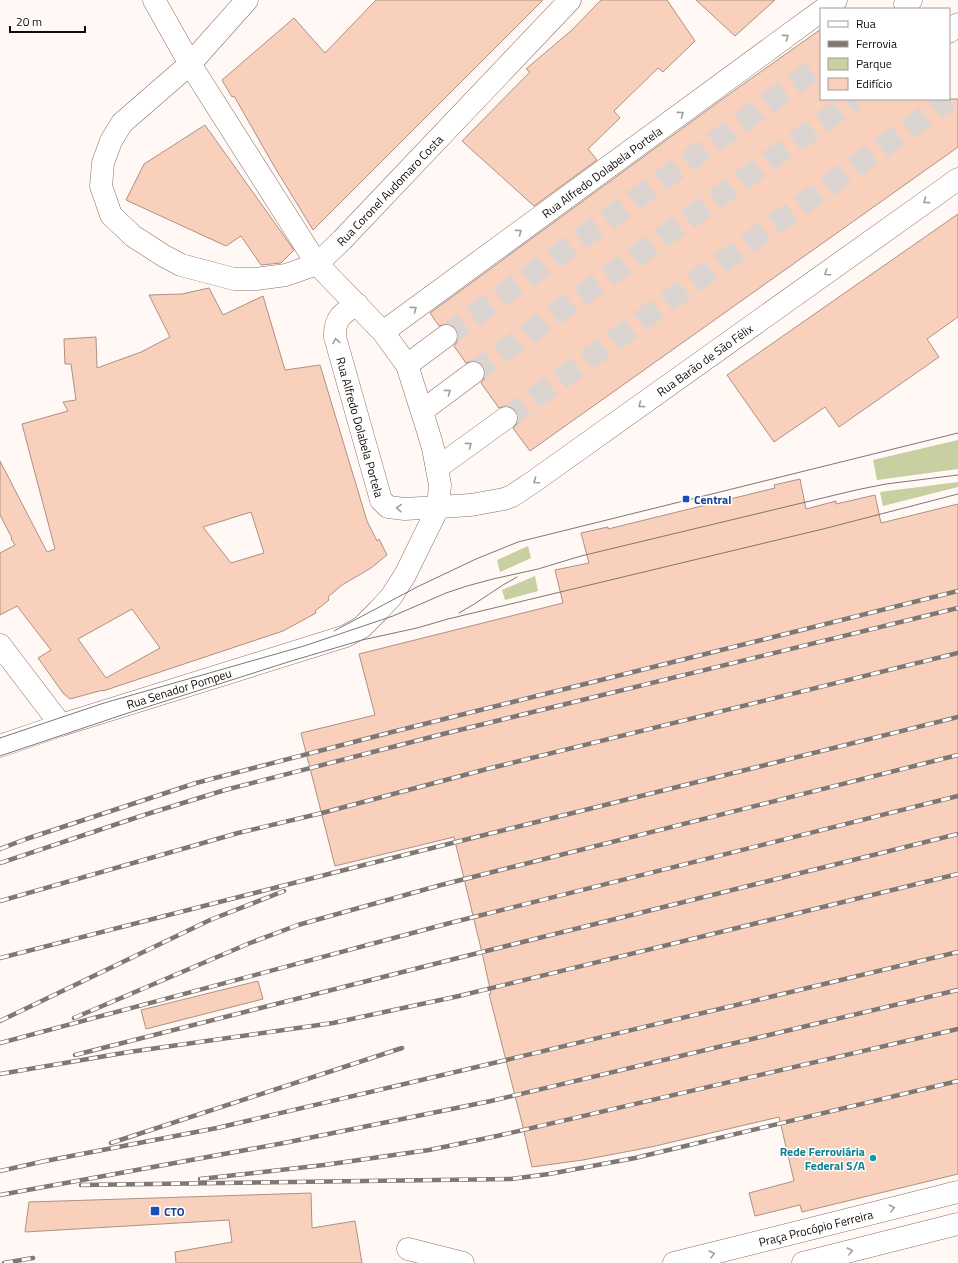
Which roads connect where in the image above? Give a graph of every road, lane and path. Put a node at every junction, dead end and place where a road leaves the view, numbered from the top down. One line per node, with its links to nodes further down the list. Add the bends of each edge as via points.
1 (154, 0): 9 (street)
2 (247, 0): 9 (street, Rua Coronel Audomaro Costa)
3 (570, 0): 11 (street, Rua Coronel Audomaro Costa)
4 (836, 0): 5 (street)
5 (825, 8)
6 (820, 12): 13 (street, Rua Alfredo Dolabela Portela, one-way to 6)
7 (958, 24): 8 (street)
8 (950, 31)
9 (190, 64): 11 (street); 11 (street, Rua Coronel Audomaro Costa, via 122,123 111,141 103,163 101,186 111,215 133,236 164,256 181,264 234,279 286,275)
10 (958, 179): 20 (street, Rua Barão de São Félix, one-way to 20, via 520,491 492,502)
11 (317, 264): 12 (street)
12 (357, 304): 13 (street); 20 (street, Rua Alfredo Dolabela Portela, one-way to 12, via 394,508 388,507 381,500 335,337 338,319)
13 (383, 332): 15 (street)
14 (446, 336): 15 (street)
15 (407, 365): 17 (street)
16 (473, 373): 17 (street, one-way to 16)
17 (422, 411): 19 (street)
18 (506, 418): 19 (street, one-way to 18)
19 (437, 468): 20 (street, via 440,485)
20 (438, 508): 22 (street, Rua Senador Pompeu, via 405,575 384,605 358,629 346,636)
21 (0, 645): 22 (street)
22 (61, 725): 23 (street, Rua Senador Pompeu)
23 (0, 746)
24 (958, 1192): 28 (street, Praça Procópio Ferreira, one-way to 24)
25 (958, 1224): 29 (street, one-way to 25)
26 (408, 1249): 27 (street)
27 (463, 1263)
28 (674, 1263)
29 (802, 1263)

